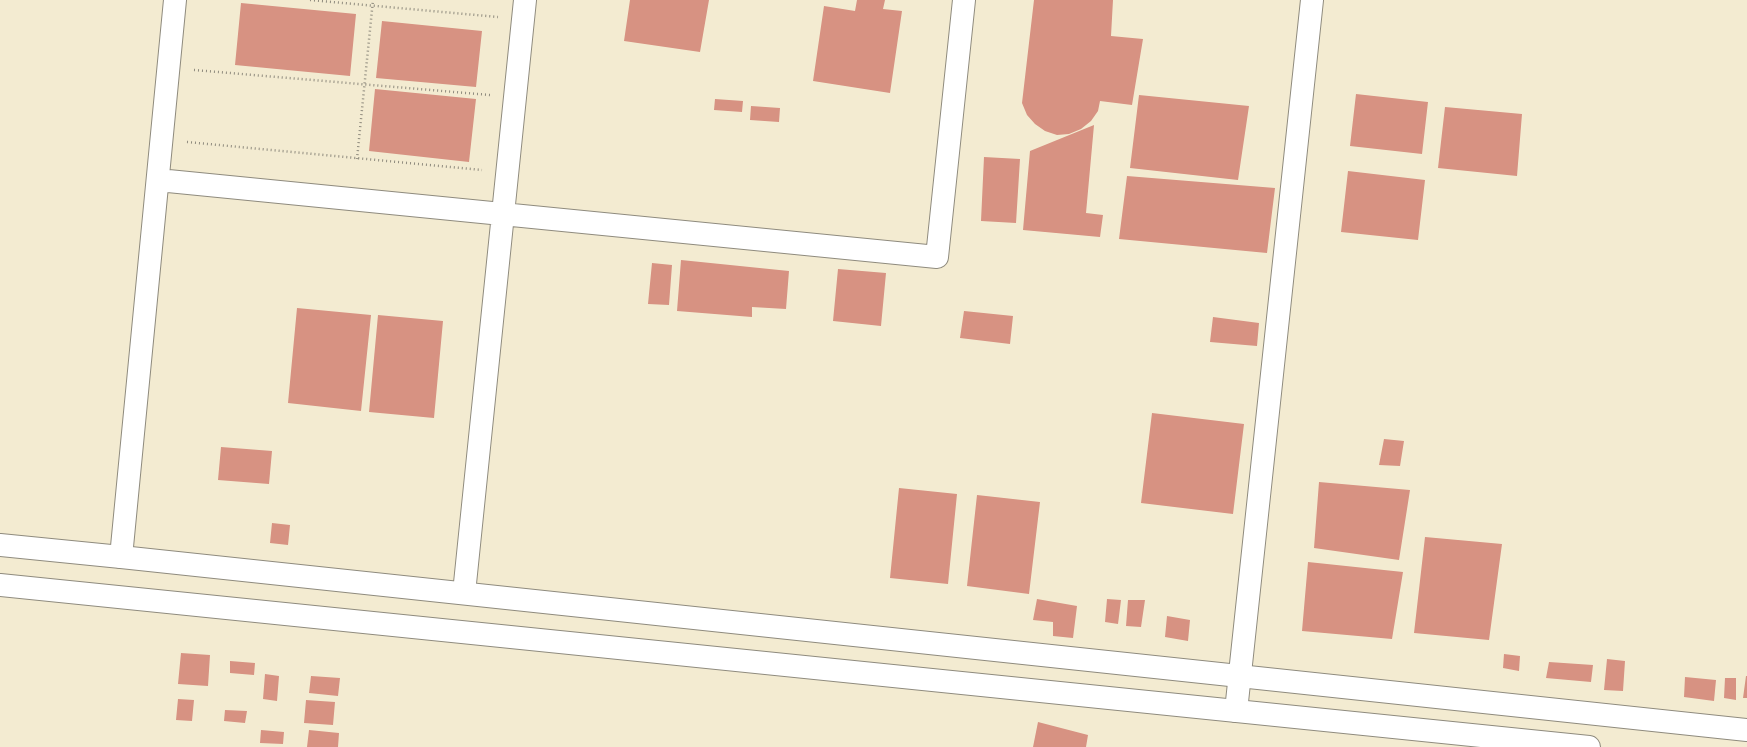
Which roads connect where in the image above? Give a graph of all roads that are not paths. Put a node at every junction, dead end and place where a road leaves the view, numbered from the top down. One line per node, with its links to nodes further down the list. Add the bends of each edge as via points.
1 (175, 0): 5 (street)
2 (525, 0): 6 (street)
3 (964, 0): 6 (street, via 937,258)
4 (1312, 0): 11 (street)
5 (158, 180): 6 (street); 8 (street)
6 (503, 214): 10 (street)
7 (0, 545): 8 (street)
8 (121, 557): 10 (street)
9 (0, 585): 12 (street)
10 (464, 593): 11 (street)
11 (1240, 676): 12 (street); 13 (street)
12 (1236, 711): 14 (street)
13 (1747, 730)
14 (1589, 747)

